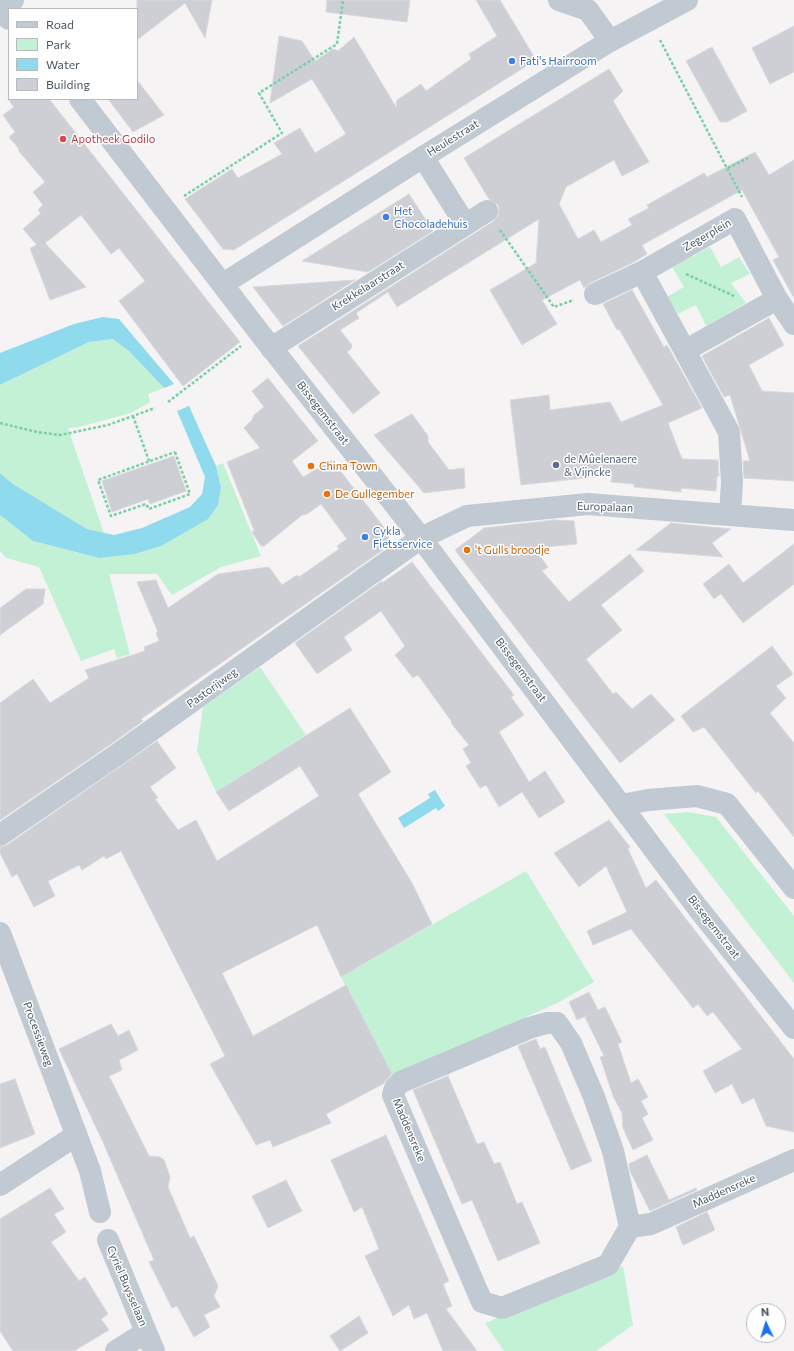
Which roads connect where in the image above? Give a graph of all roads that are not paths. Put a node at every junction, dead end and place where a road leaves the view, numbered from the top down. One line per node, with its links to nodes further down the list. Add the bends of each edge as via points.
1 (13, 0): 4 (street)
2 (559, 0): 7 (street, via 588,10)
3 (687, 0): 7 (street, Heulestraat)
4 (0, 8)
5 (0, 11): 6 (street)
6 (8, 18)
7 (610, 41): 9 (street, Heulestraat)
8 (81, 100): 13 (street, Bissegemstraat)
9 (423, 156): 11 (street); 13 (street, Heulestraat)
10 (487, 211): 11 (street, Krekkelaarstraat)
11 (465, 224): 17 (street, Krekkelaarstraat)
12 (651, 267): 14 (street, Zegerplein); 15 (street, Zegerplein, via 735,219); 18 (street)
13 (223, 284): 17 (street, Bissegemstraat)
14 (595, 294)
15 (769, 304): 16 (street, Zegerplein); 18 (street)
16 (794, 324)
17 (265, 340): 21 (street, Bissegemstraat)
18 (686, 350): 19 (street, via 729,432 732,482)
19 (730, 515): 20 (street, Europalaan); 21 (street, Europalaan, via 588,504 467,516)
20 (794, 520)
21 (421, 538): 22 (street, Bissegemstraat); 23 (street, Pastorijweg)
22 (622, 805): 24 (street, via 697,796 728,804); 26 (street, Bissegemstraat, via 698,907)
23 (0, 835)
24 (794, 888)
25 (0, 933): 27 (street, Processieweg)
26 (794, 1028)
27 (75, 1136): 29 (street); 30 (street, Processieweg, via 90,1171)
28 (794, 1160): 31 (street, Maddensreke, via 651,1224)
29 (0, 1185)
30 (100, 1212)
31 (630, 1227): 31 (street, Maddensreke, via 613,1151 594,1096 571,1043 557,1023 529,1028 401,1082 395,1088 393,1095 482,1302 502,1308 608,1265)
32 (108, 1240): 33 (street, Cyriel Buysselaan)
33 (150, 1341): 34 (street, Cyriel Buysselaan)
34 (116, 1351)

